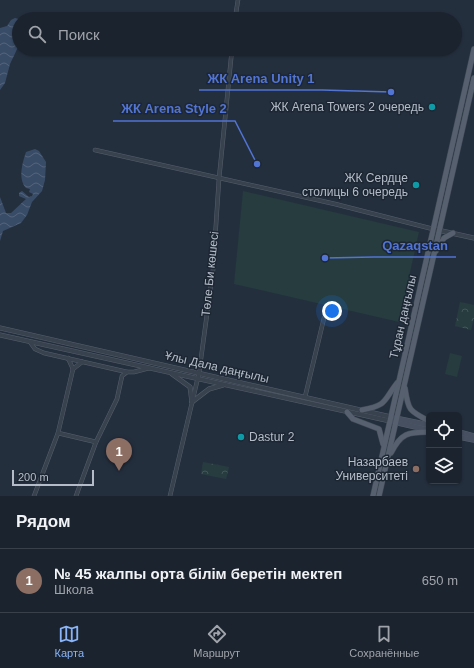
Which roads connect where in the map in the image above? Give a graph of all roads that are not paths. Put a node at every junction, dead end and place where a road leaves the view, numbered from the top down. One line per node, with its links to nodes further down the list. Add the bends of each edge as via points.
1 (238, 0): 2 (street)
2 (236, 12)
3 (474, 49): 8 (main road, Тұран даңғылы)
4 (231, 56): 7 (street, Төле Би көшесі)
5 (474, 78): 9 (main road, Тұран даңғылы)
6 (95, 150): 7 (street)
7 (219, 179): 8 (street); 25 (street, Төле Би көшесі, via 213,270)
8 (434, 229): 9 (street); 27 (main road, Тұран даңғылы)
9 (439, 230): 10 (street); 12 (main road, Тұран даңғылы)
10 (453, 233): 11 (street); 12 (main road, via 444,238)
11 (474, 238)
12 (434, 253): 29 (main road, Тұран даңғылы)
13 (324, 318): 30 (street)
14 (0, 328): 15 (street, Ұлы Дала даңғылы)
15 (10, 330): 17 (street); 25 (street, Ұлы Дала даңғылы)
16 (0, 336): 17 (street, Ұлы Дала даңғылы)
17 (8, 337): 18 (street, Ұлы Дала даңғылы)
18 (30, 342): 19 (street, via 35,349); 21 (street, Ұлы Дала даңғылы)
19 (68, 358): 20 (street); 22 (street)
20 (82, 362): 22 (street); 23 (street)
21 (149, 368): 23 (street); 24 (street, Ұлы Дала даңғылы)
22 (73, 369): 39 (street)
23 (126, 372): 44 (street, via 122,376 117,399)
24 (172, 373): 26 (street, Ұлы Дала даңғылы); 31 (street, via 190,387)
25 (199, 373): 26 (street, Төле Би көшесі); 30 (street, Ұлы Дала даңғылы)
26 (198, 379): 28 (street, Ұлы Дала даңғылы); 31 (street, Төле Би көшесі)
27 (399, 381): 32 (main road, via 384,403 376,408); 34 (main road, Тұран даңғылы)
28 (224, 385): 31 (street, via 209,389); 33 (street, Ұлы Дала даңғылы)
29 (404, 385): 34 (main road, Тұран даңғылы); 35 (main road, via 408,407 413,413)
30 (305, 397): 32 (street, Ұлы Дала даңғылы)
31 (192, 402): 49 (street, Төле Би көшесі)
32 (362, 410): 34 (street, Ұлы Дала даңғылы)
33 (347, 412): 34 (street, Ұлы Дала даңғылы); 45 (main road, via 353,418 379,429)
34 (393, 420): 36 (main road, Ұлы Дала даңғылы); 37 (main road, Ұлы Дала даңғылы); 45 (main road, Тұран даңғылы); 46 (main road, Тұран даңғылы)
35 (426, 420)
36 (426, 425)
37 (426, 430)
38 (426, 431): 46 (main road, via 413,432 399,439)
39 (58, 433): 44 (street); 47 (street)
40 (462, 433): 41 (main road)
41 (474, 436)
42 (462, 438): 43 (main road)
43 (474, 440)
44 (96, 442): 48 (street)
45 (384, 447): 50 (main road, Тұран даңғылы)
46 (387, 461): 51 (main road, Тұран даңғылы)
47 (34, 496)
48 (76, 496)
49 (170, 496)
50 (373, 496)
51 (379, 496)

